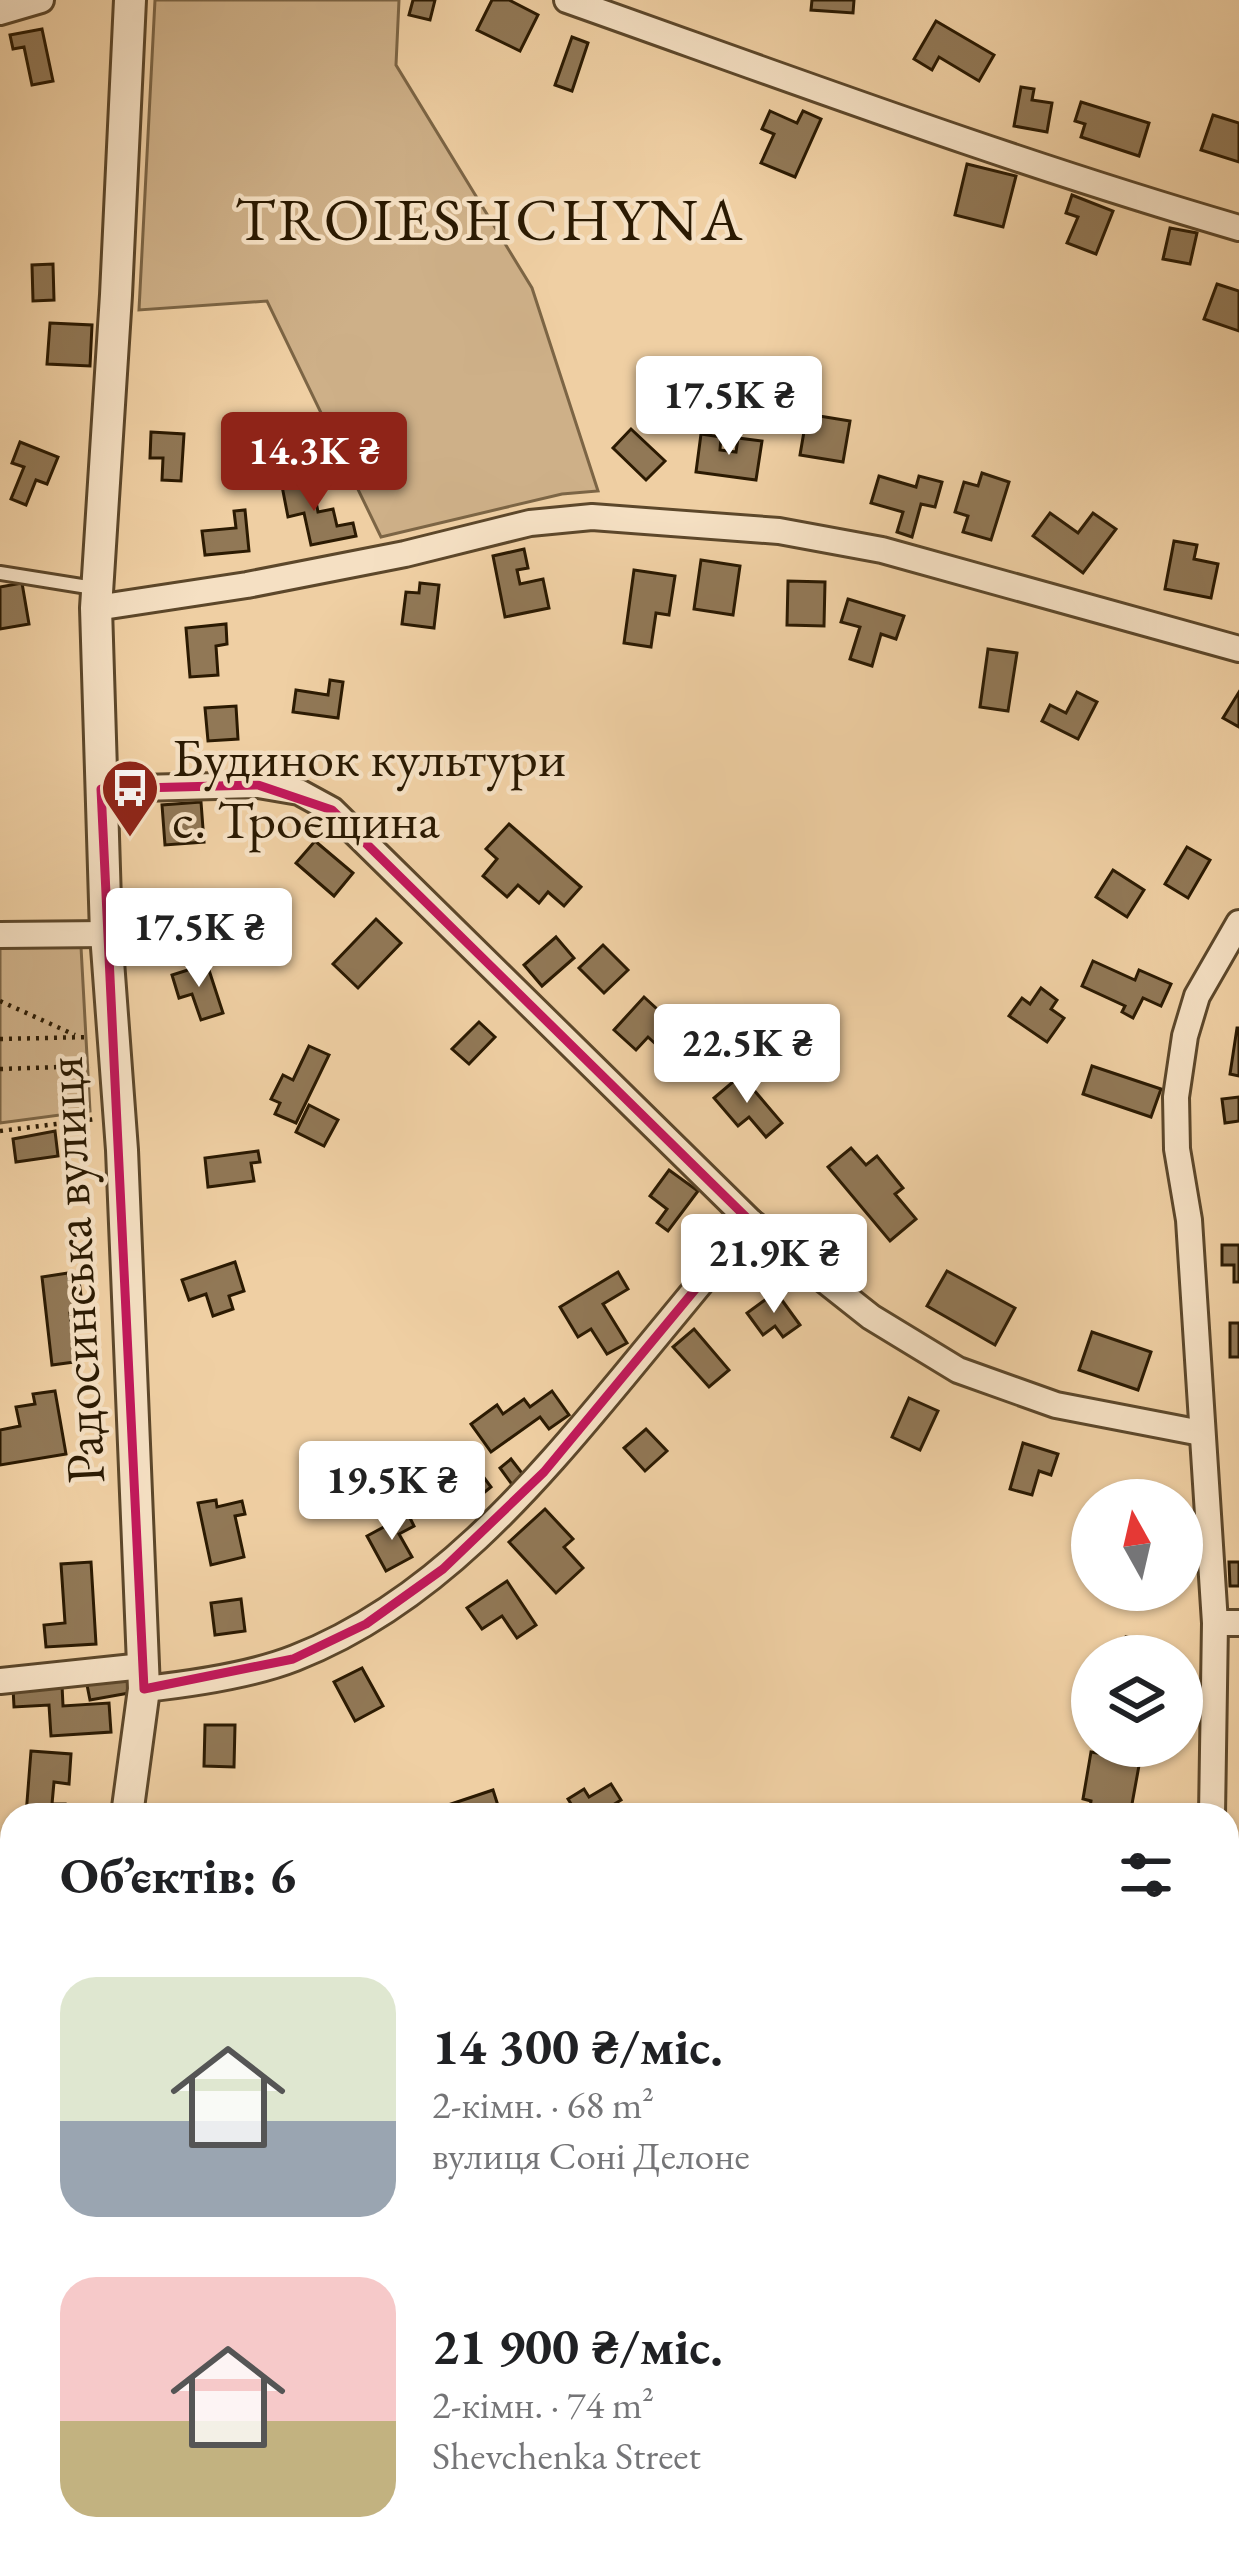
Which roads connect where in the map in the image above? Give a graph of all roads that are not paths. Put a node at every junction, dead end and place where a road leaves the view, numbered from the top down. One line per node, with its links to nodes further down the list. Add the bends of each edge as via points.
1 (41, 0): 4 (street)
2 (130, 0): 7 (street, Радосинська вулиця)
3 (567, 0): 5 (street)
4 (0, 12)
5 (1239, 228)
6 (0, 573): 7 (lane)
7 (96, 598): 8 (street, via 247,585 592,517 779,531 882,550); 9 (street, Радосинська вулиця)
8 (1239, 649)
9 (101, 789): 11 (street, Радосинська вулиця); 13 (street, via 258,785 299,792 332,810)
10 (1239, 923): 14 (street, via 1197,996 1176,1097)
11 (106, 934): 12 (street); 16 (street, Радосинська вулиця)
12 (0, 935)
13 (752, 1222): 14 (street, via 871,1317 958,1370 1056,1406); 16 (street, via 544,1472 442,1569 366,1624 293,1659 192,1684)
14 (1201, 1433): 15 (street)
15 (1227, 1623): 19 (street)
16 (144, 1677): 17 (street); 18 (street, Радосинська вулиця)
17 (0, 1681)
18 (129, 1803)
19 (1213, 1803)

